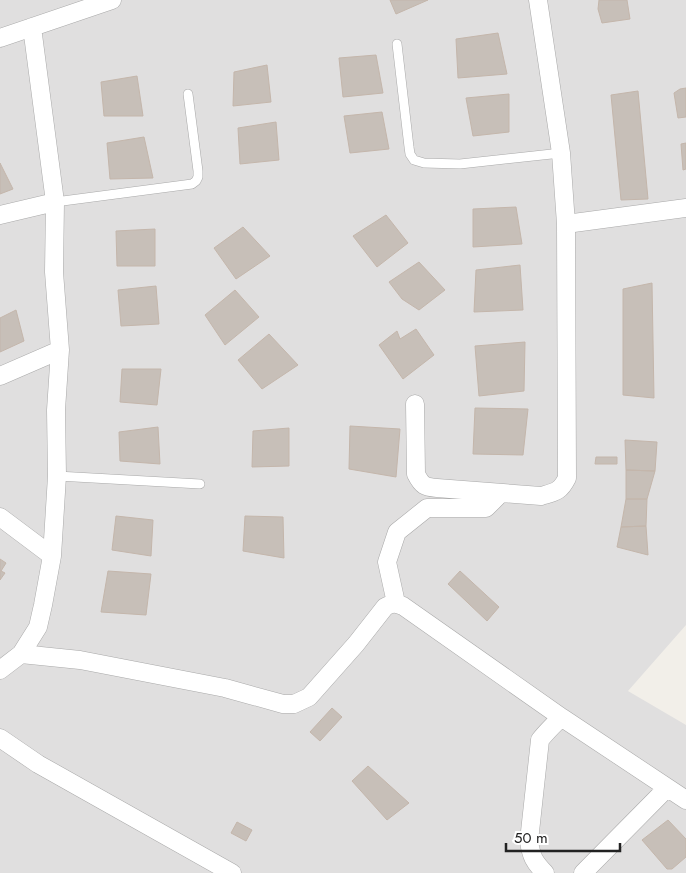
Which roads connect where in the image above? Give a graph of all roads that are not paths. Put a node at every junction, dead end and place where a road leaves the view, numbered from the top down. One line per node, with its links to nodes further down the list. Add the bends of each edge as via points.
1 (112, 0): 3 (street)
2 (538, 0): 7 (street)
3 (32, 26): 4 (street); 8 (street)
4 (0, 38)
5 (397, 44): 7 (lane, via 409,148 414,160 460,164)
6 (188, 94): 8 (lane, via 198,171 196,181)
7 (561, 153): 11 (street)
8 (55, 202): 10 (street); 12 (street, via 54,272)
9 (686, 208): 11 (street)
10 (0, 215)
11 (566, 224): 17 (street, via 567,478 562,488 541,496)
12 (60, 350): 13 (street); 15 (street, via 56,410)
13 (0, 376)
14 (415, 404): 17 (street, via 416,474 420,484)
15 (57, 476): 16 (lane); 19 (street)
16 (200, 484)
17 (501, 493): 20 (street, via 486,508 426,508 397,532 387,562)
18 (0, 517): 19 (street)
19 (52, 556): 21 (street, via 38,627)
20 (396, 603): 21 (street, via 385,607 309,697 294,704 80,660); 23 (street)
21 (21, 654): 22 (street)
22 (0, 670)
23 (561, 717): 25 (street); 28 (street, via 540,740 529,841 534,861)
24 (0, 738): 27 (street, via 38,764)
25 (667, 788): 26 (street); 29 (street)
26 (686, 800)
27 (232, 873)
28 (545, 873)
29 (583, 873)

